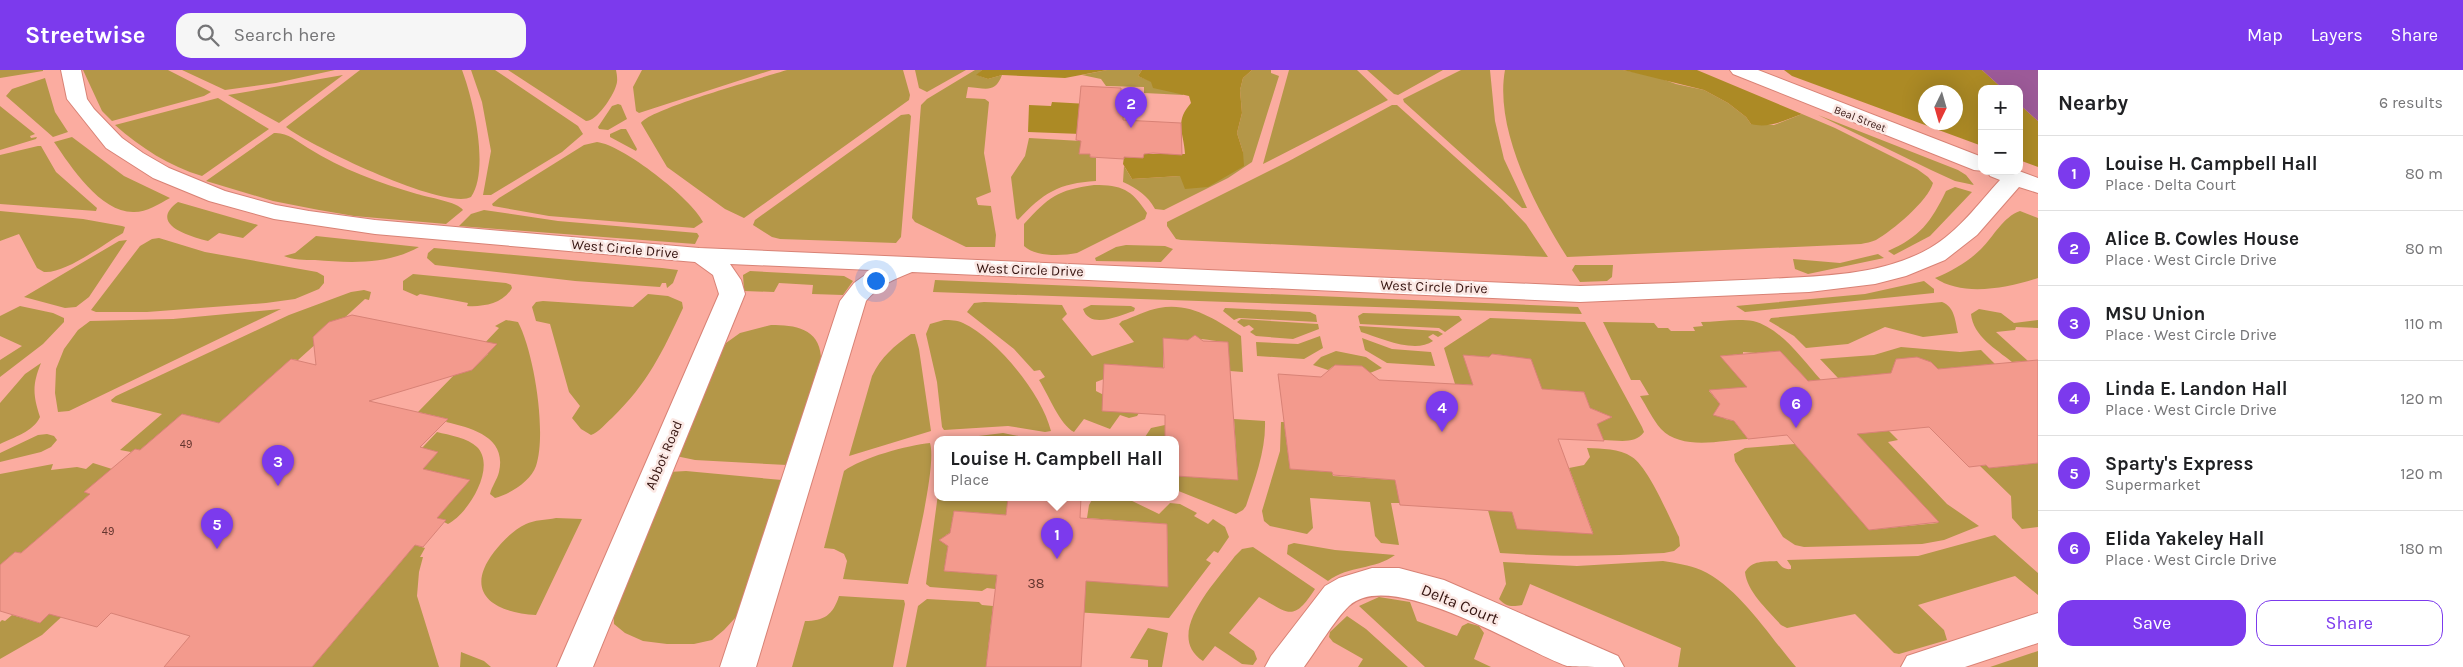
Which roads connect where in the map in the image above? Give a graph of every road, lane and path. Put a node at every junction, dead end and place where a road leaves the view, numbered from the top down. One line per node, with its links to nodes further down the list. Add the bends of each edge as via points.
1 (71, 70): 7 (street, West Circle Drive, via 77,99 114,143 161,173 217,196 274,212 375,227)
2 (1740, 70): 3 (street, Beal Street)
3 (1978, 163)
4 (2005, 175): 8 (street, West Circle Drive, via 1958,239 1937,255 1908,267 1820,284 1580,294)
5 (2009, 175): 6 (street)
6 (2038, 186)
7 (699, 255): 8 (street, West Circle Drive); 10 (street, Abbot Road, via 721,268 731,285 732,294)
8 (909, 266): 11 (street, via 880,276 859,292 853,301)
9 (2038, 628): 14 (street)
10 (575, 667)
11 (738, 667)
12 (1283, 667): 13 (street, Delta Court, via 1337,596 1372,582 1399,582 1432,590)
13 (1606, 667)
14 (1918, 667)

